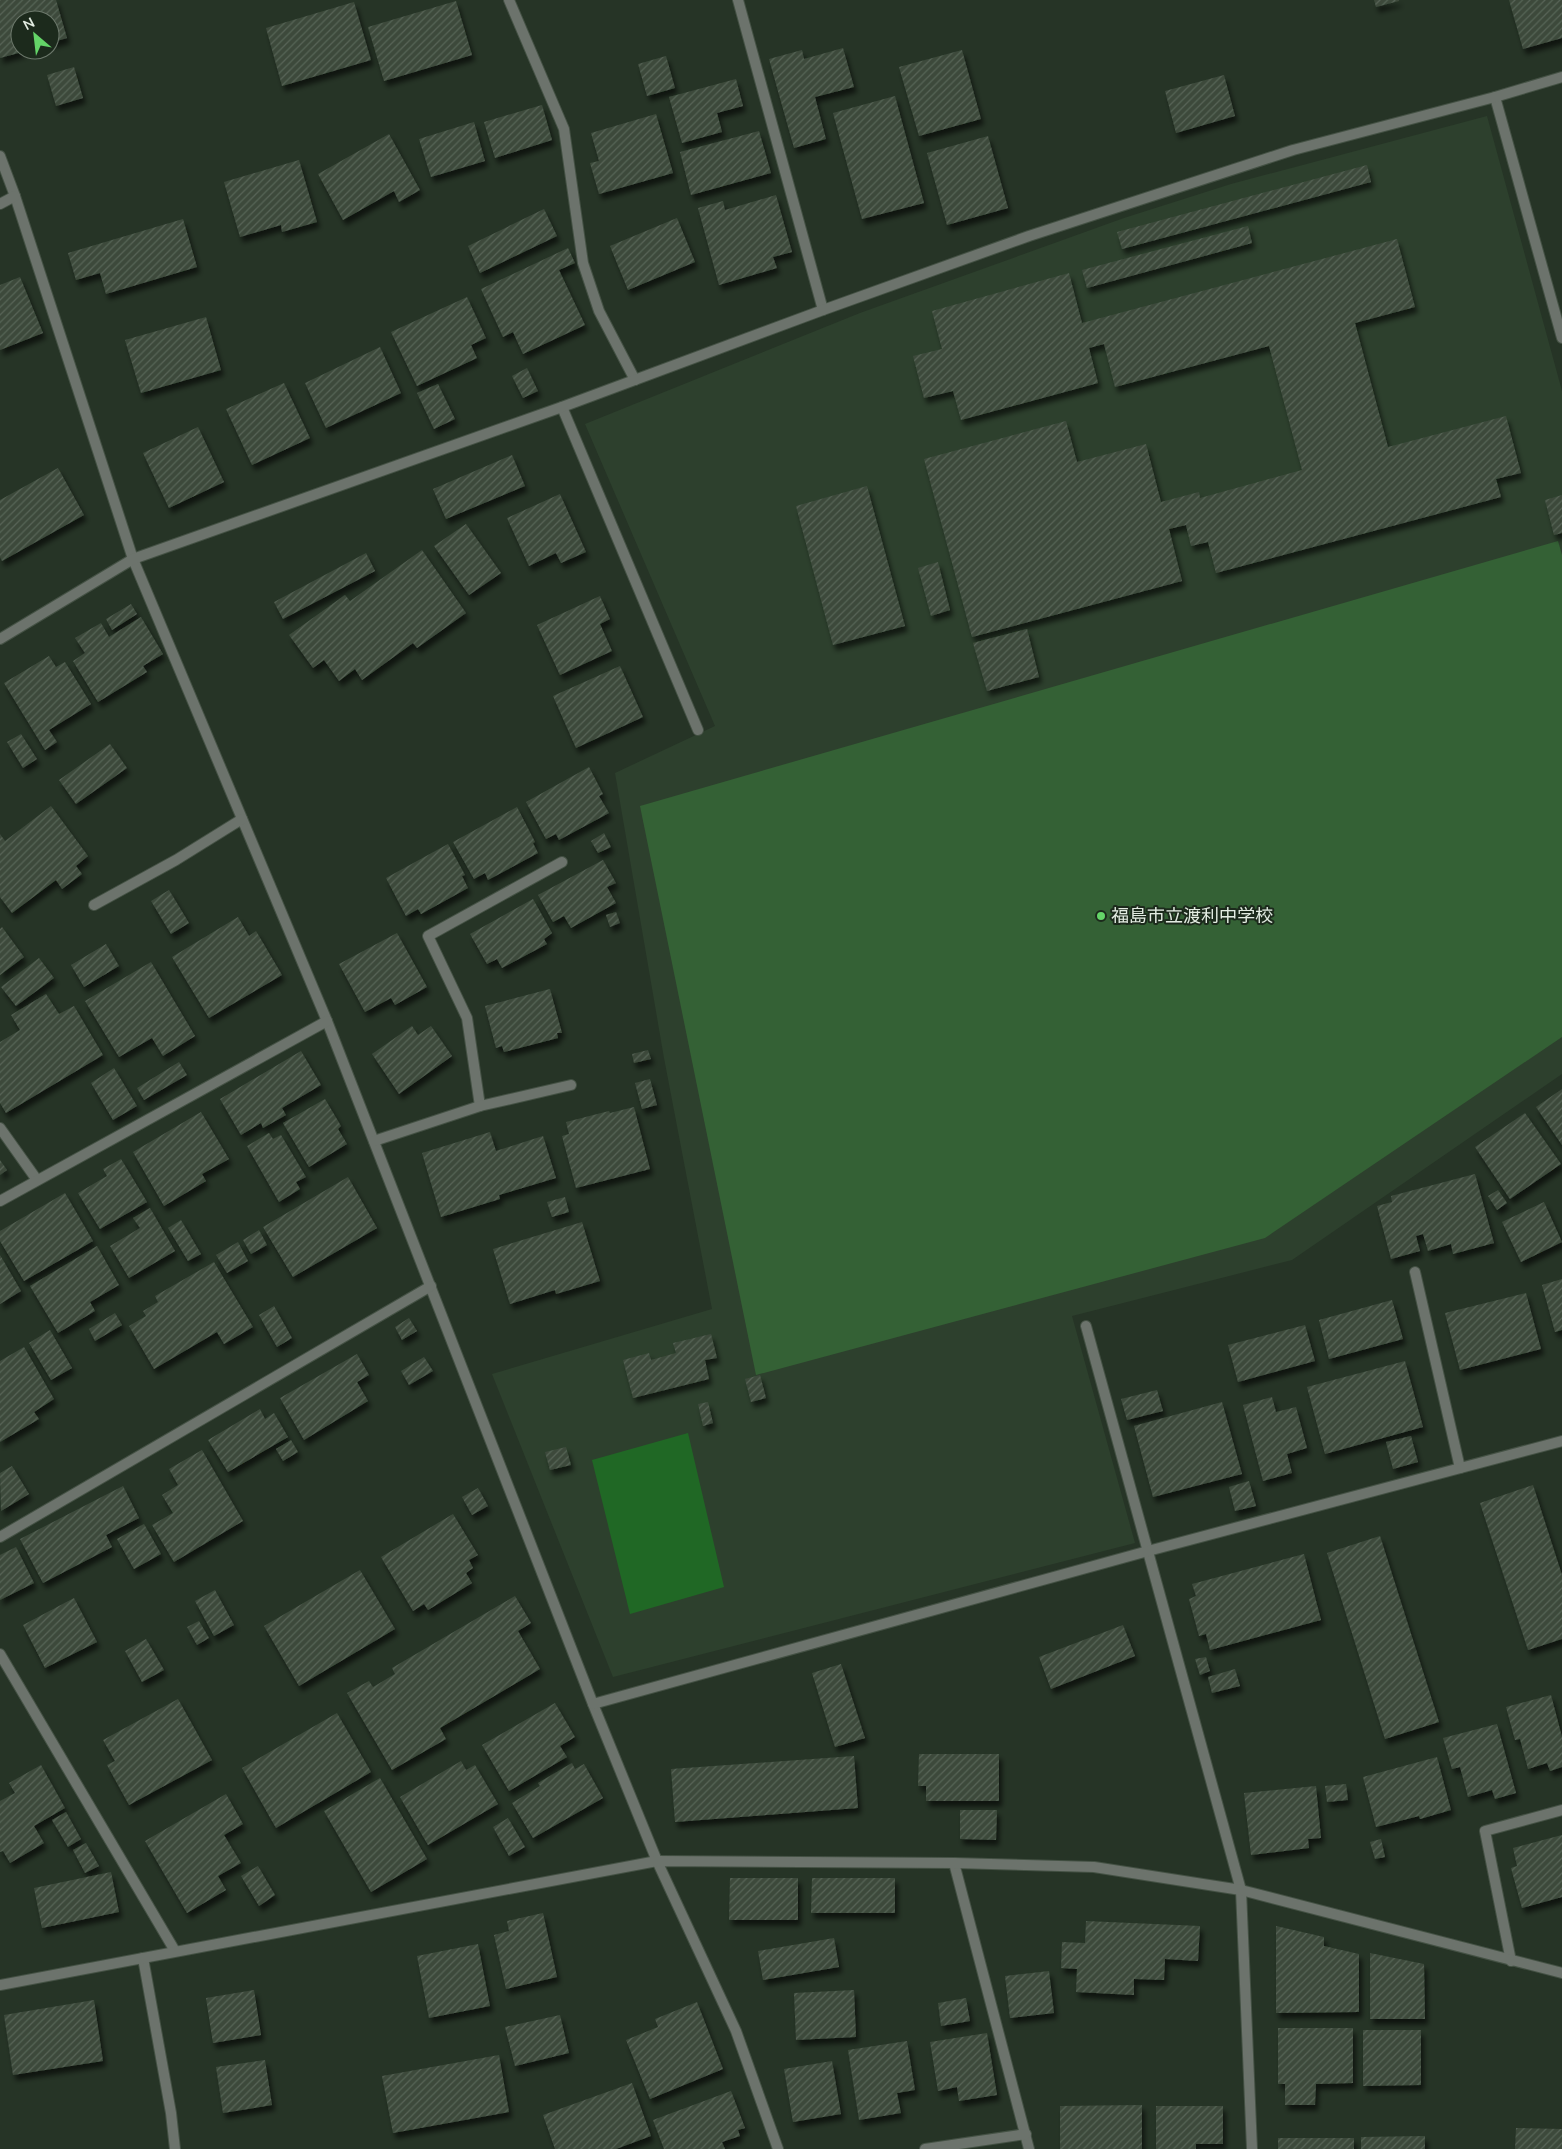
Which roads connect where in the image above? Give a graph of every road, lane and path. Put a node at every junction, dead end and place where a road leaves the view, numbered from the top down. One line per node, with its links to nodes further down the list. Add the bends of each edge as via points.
1 (510, 0): 10 (street, via 564,129 583,263 598,310)
2 (738, 0): 8 (street)
3 (1562, 77): 4 (street)
4 (1495, 97): 8 (street, via 1293,150 1029,236); 9 (street)
5 (0, 156): 6 (street)
6 (15, 196): 7 (street); 12 (street)
7 (0, 204)
8 (823, 310): 10 (street)
9 (1562, 338)
10 (635, 380): 11 (street)
11 (562, 407): 12 (street); 14 (street)
12 (133, 559): 13 (street); 15 (street)
13 (0, 640)
14 (698, 730)
15 (242, 819): 17 (street); 18 (street)
16 (562, 862): 20 (street, via 428,936 467,1018)
17 (94, 905)
18 (327, 1021): 22 (street); 23 (street)
19 (571, 1085): 20 (street)
20 (480, 1106): 22 (street)
21 (0, 1128): 23 (street)
22 (374, 1141): 26 (street)
23 (37, 1180): 24 (street)
24 (0, 1201)
25 (1415, 1272): 29 (street)
26 (431, 1286): 30 (street); 33 (street)
27 (1086, 1326): 31 (street)
28 (1562, 1442): 29 (street)
29 (1460, 1468): 31 (street)
30 (0, 1538)
31 (1148, 1551): 33 (street); 37 (street)
32 (0, 1654): 38 (street)
33 (593, 1704): 35 (street)
34 (1562, 1810): 40 (street, via 1485,1831)
35 (657, 1861): 36 (street); 38 (street); 45 (street, via 736,2030)
36 (954, 1863): 37 (street, via 1094,1867); 43 (street)
37 (1242, 1890): 40 (street); 48 (street)
38 (175, 1951): 39 (street)
39 (143, 1958): 42 (street); 44 (street)
40 (1511, 1960): 41 (street)
41 (1562, 1973)
42 (0, 1985)
43 (1026, 2134): 46 (street); 47 (street)
44 (175, 2149)
45 (778, 2149)
46 (925, 2149)
47 (1029, 2149)
48 (1252, 2149)

